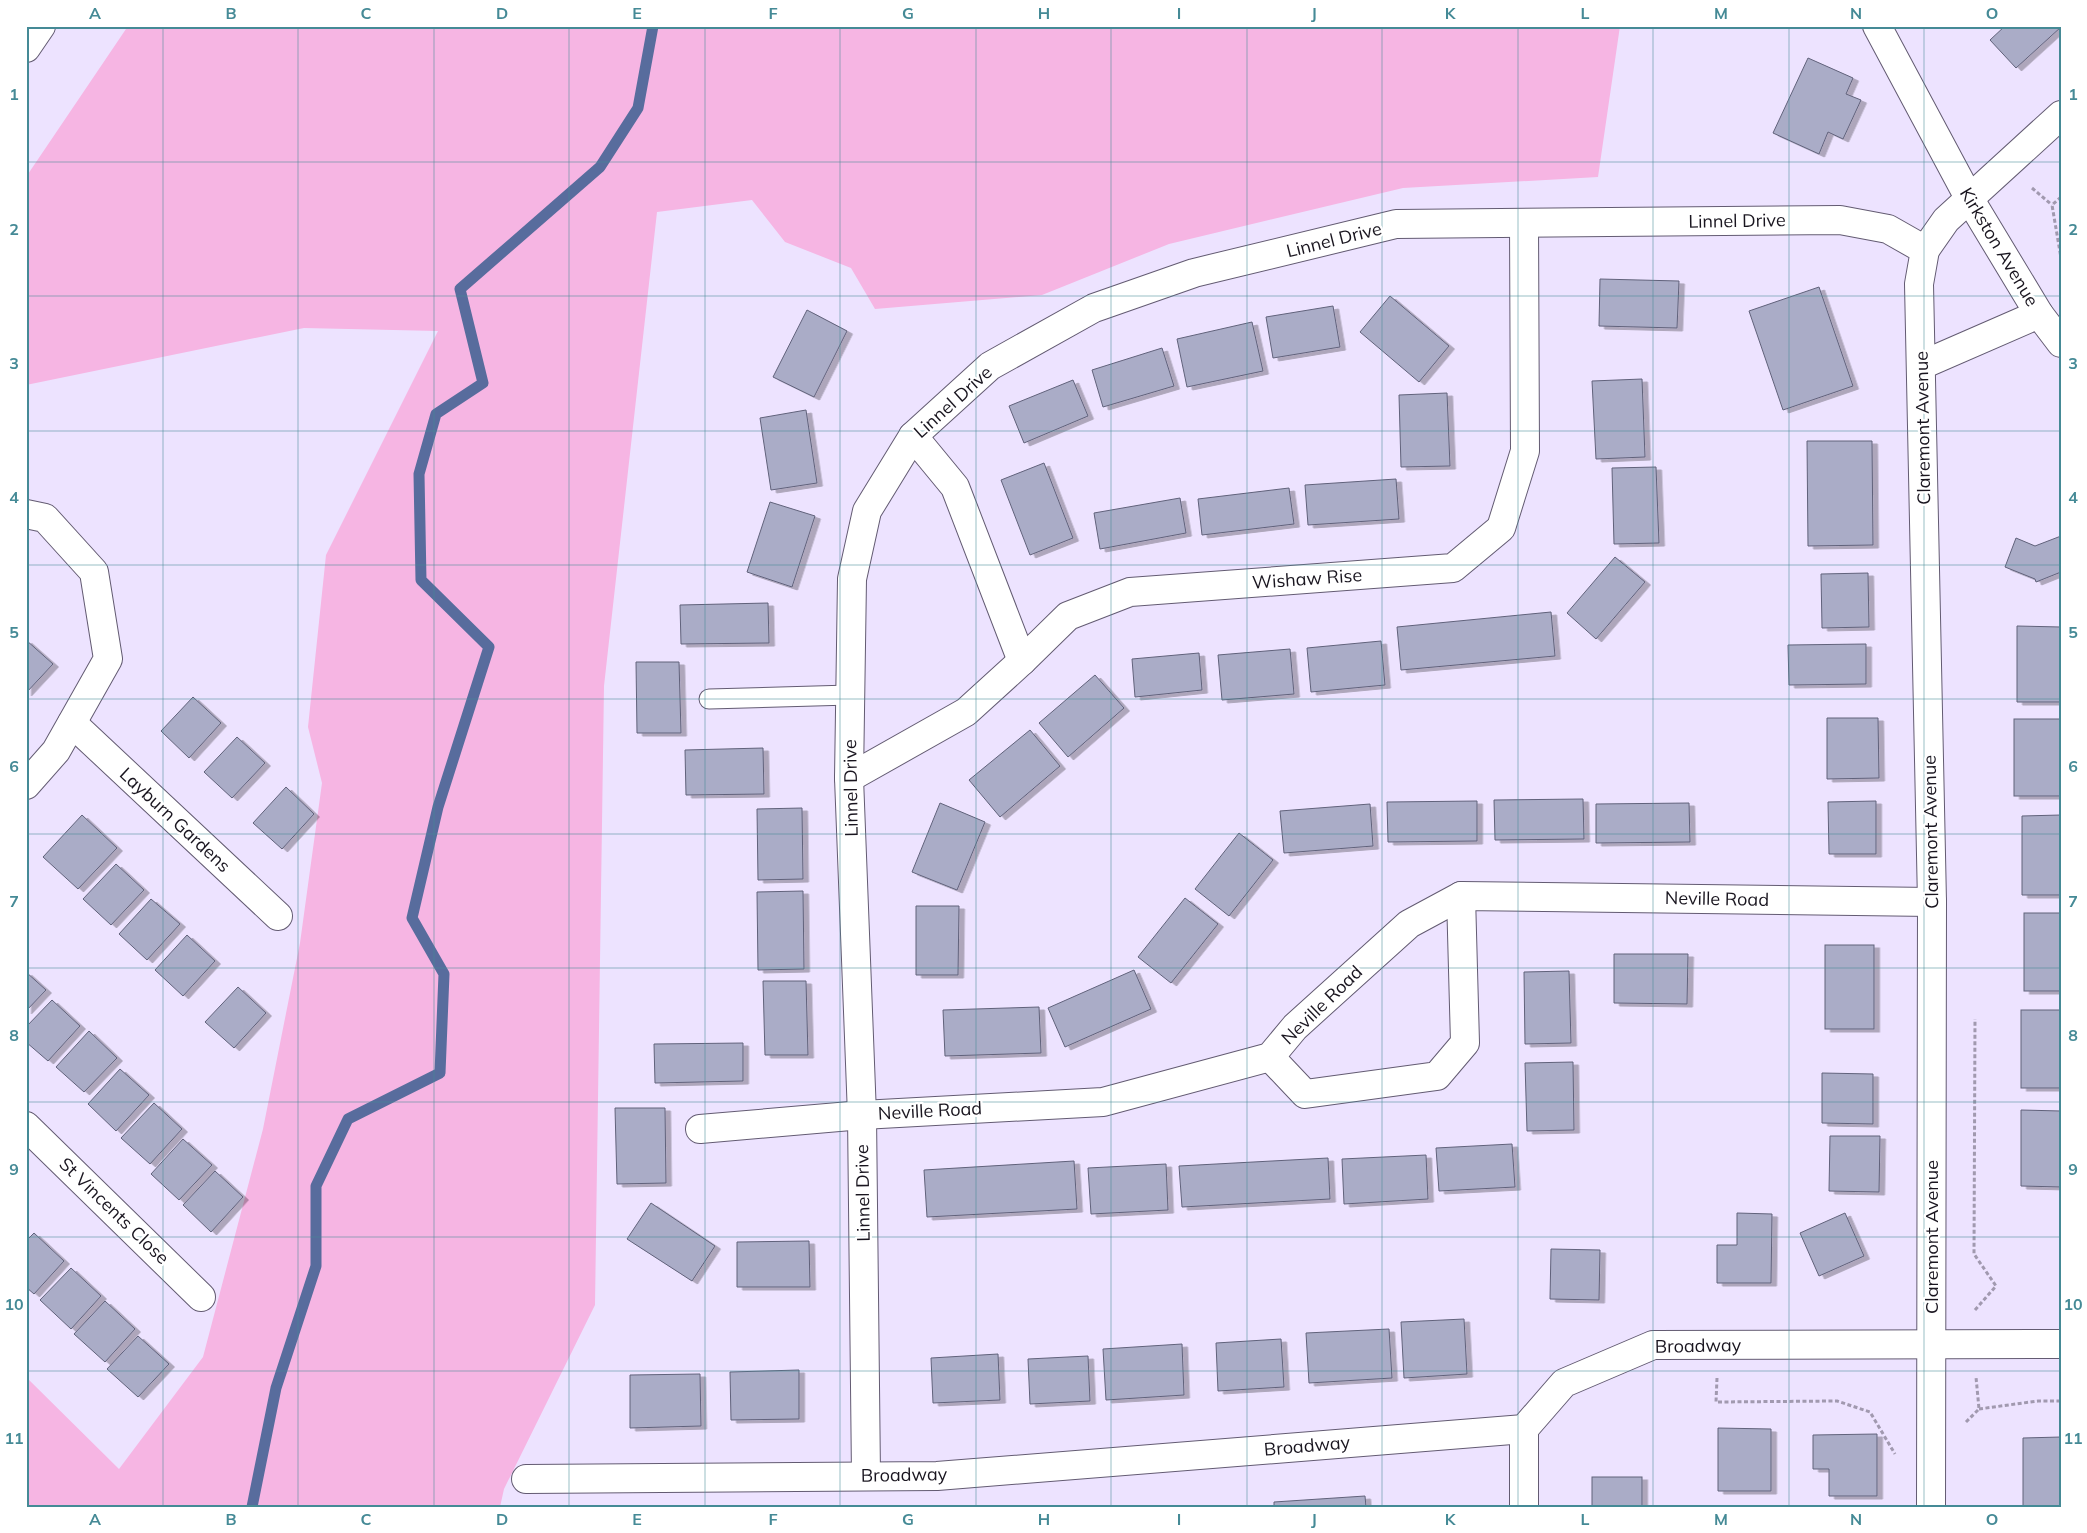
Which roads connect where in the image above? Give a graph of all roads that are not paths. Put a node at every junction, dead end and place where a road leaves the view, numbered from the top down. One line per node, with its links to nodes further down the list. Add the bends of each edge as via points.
1 (41, 26): 3 (street)
2 (1877, 26): 5 (street, Kirkston Avenue)
3 (26, 48)
4 (2061, 115): 5 (street)
5 (1969, 198): 7 (street, via 1946,220); 8 (street, Kirkston Avenue)
6 (1524, 223): 7 (street, Linnel Drive, via 1840,220 1888,229); 11 (street, Linnel Drive, via 1396,224 1194,274 1094,308 990,366); 13 (street, Wishaw Rise, via 1524,451 1501,528 1453,568 1130,592 1068,616)
7 (1925, 250): 10 (street, Claremont Avenue, via 1919,284)
8 (2039, 314): 9 (street, Kirkston Avenue); 10 (street)
9 (2061, 343)
10 (1922, 364): 20 (street, Claremont Avenue)
11 (914, 436): 13 (street, via 955,487); 14 (street, Linnel Drive, via 866,512 852,579)
12 (26, 514): 16 (street, via 45,518 94,572 108,658)
13 (1022, 661): 17 (street, Wishaw Rise, via 966,712)
14 (850, 695): 15 (lane); 17 (street, Linnel Drive)
15 (709, 699)
16 (72, 723): 18 (street, via 56,751); 21 (street, Layburn Gardens)
17 (849, 778): 23 (street, Linnel Drive)
18 (26, 785)
19 (1462, 896): 20 (street, Neville Road); 22 (street, Neville Road, via 1409,924 1294,1027); 22 (street, via 1465,1043 1437,1076 1304,1094)
20 (1932, 902): 28 (street, Claremont Avenue)
21 (278, 916)
22 (1270, 1057): 23 (street, Neville Road, via 1103,1102)
23 (862, 1115): 25 (street, Neville Road); 30 (street, Linnel Drive)
24 (26, 1126): 26 (street, St Vincents Close)
25 (700, 1129)
26 (201, 1297)
27 (2061, 1344): 28 (street, Broadway)
28 (1932, 1345): 29 (street, Broadway, via 1653,1345 1564,1383); 33 (street, Claremont Avenue)
29 (1524, 1429): 30 (street, Broadway, via 937,1476); 32 (street)
30 (866, 1476): 31 (street, Broadway)
31 (526, 1478)
32 (1524, 1507)
33 (1931, 1507)

